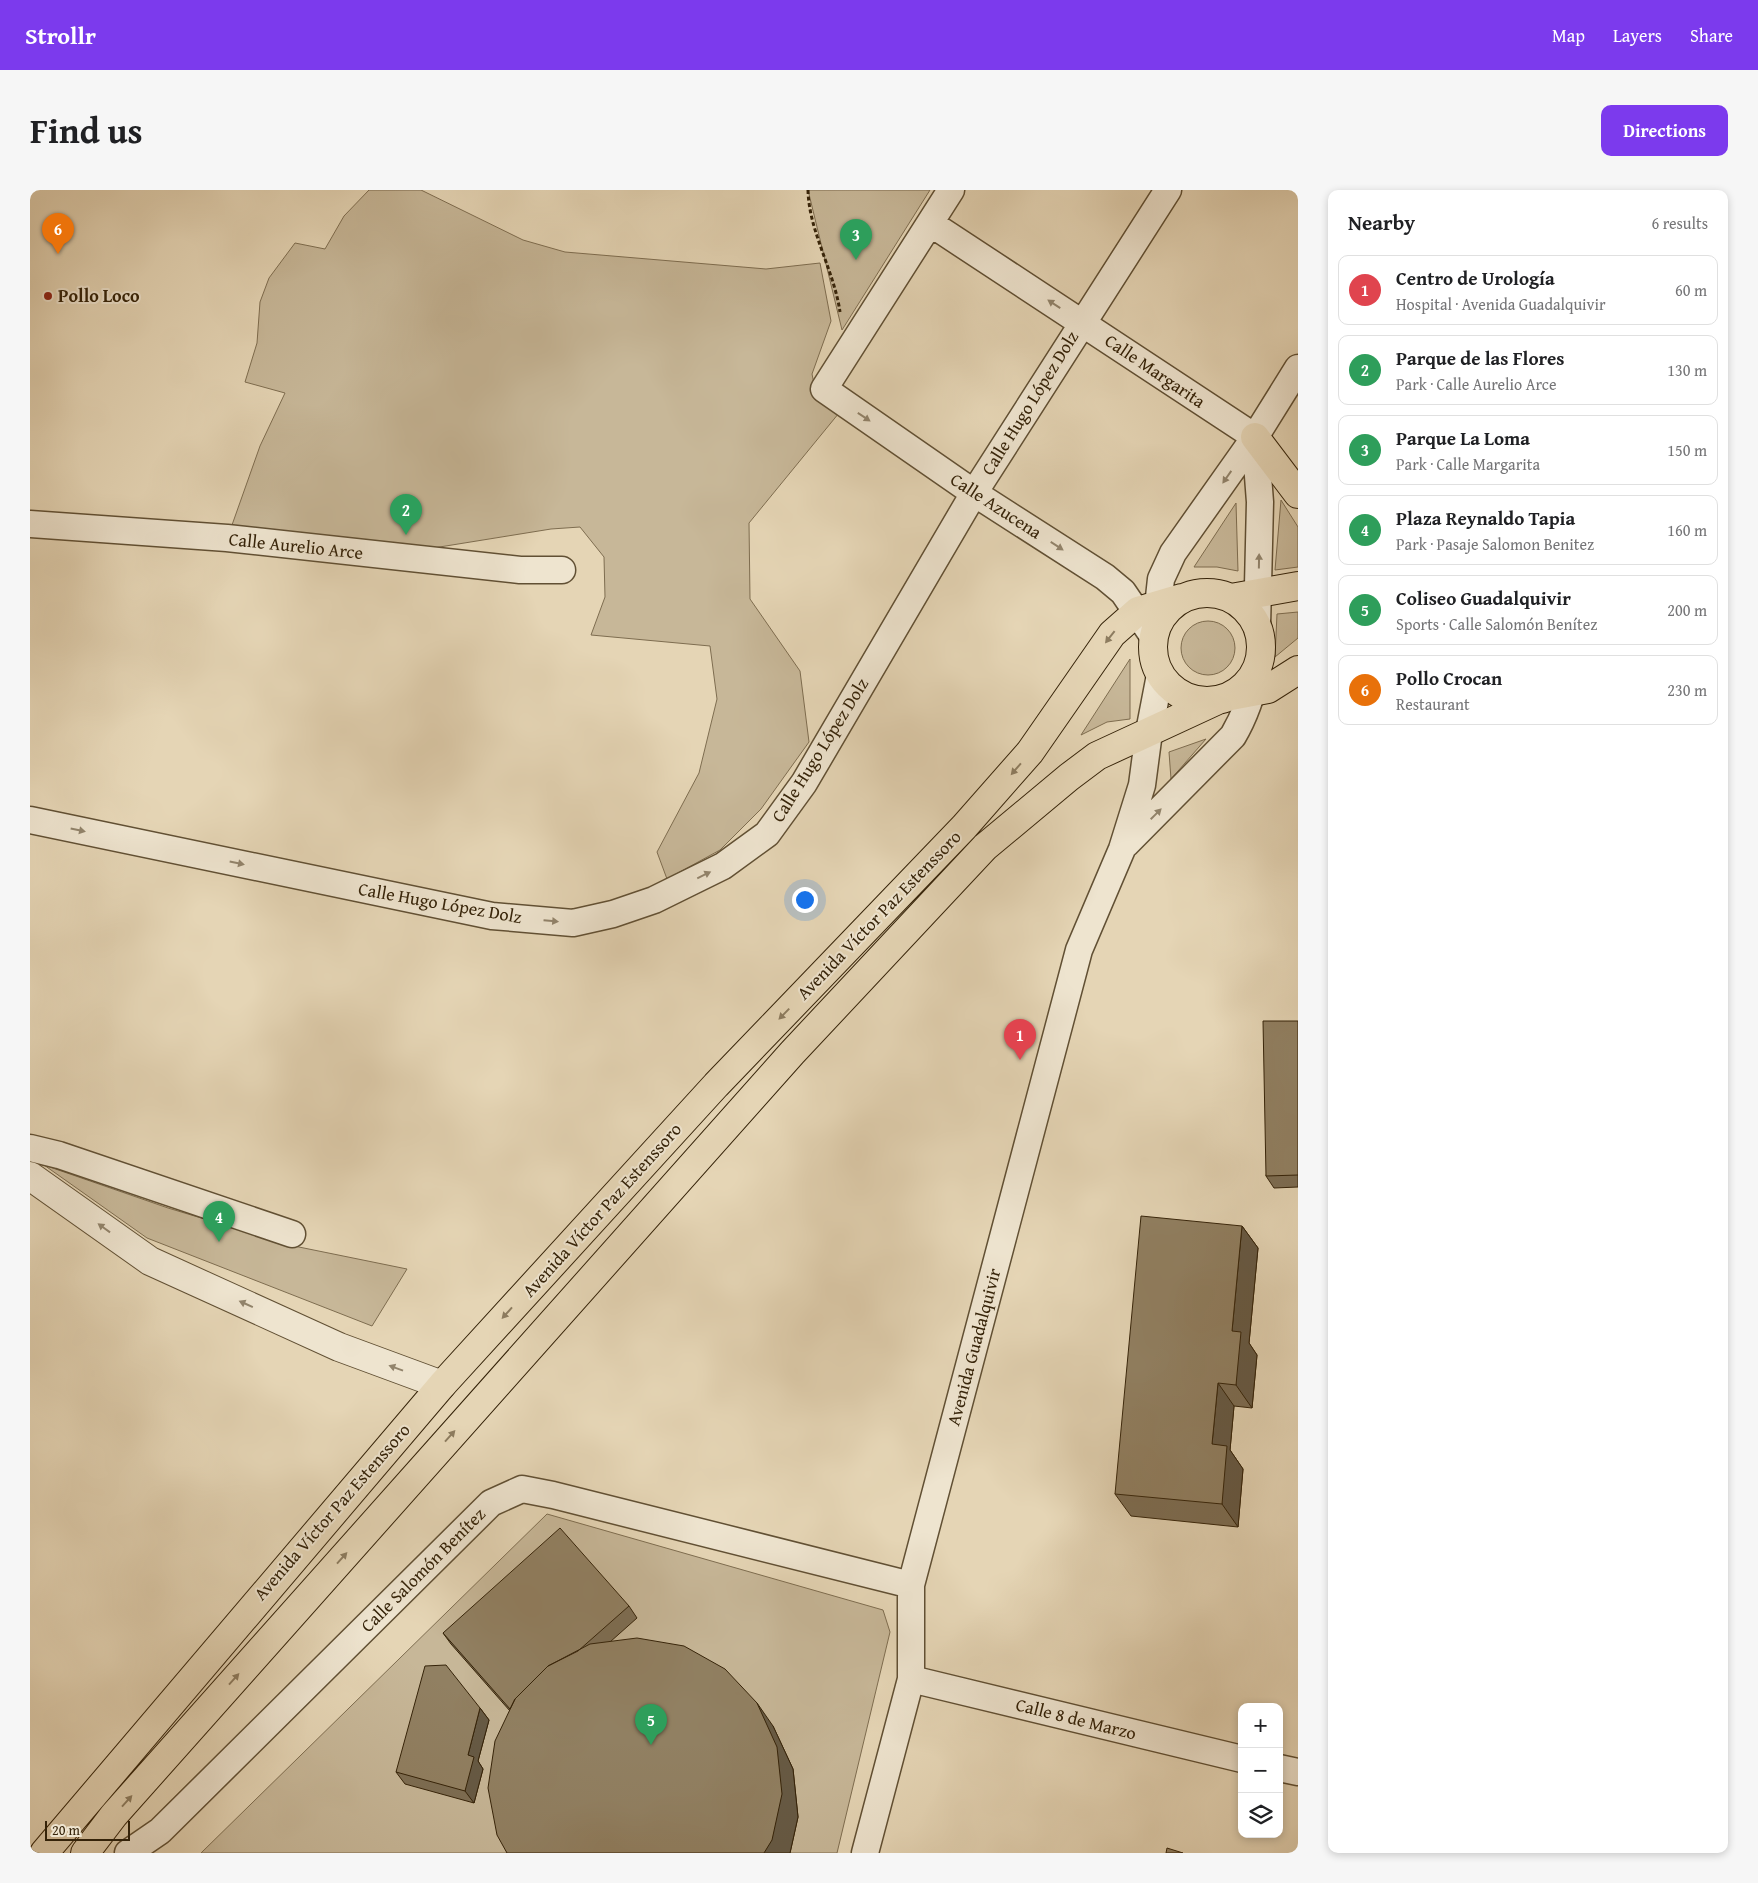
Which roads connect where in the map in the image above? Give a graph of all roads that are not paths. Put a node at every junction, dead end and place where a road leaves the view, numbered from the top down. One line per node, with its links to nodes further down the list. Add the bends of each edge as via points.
1 (951, 190): 3 (street)
2 (1168, 190): 4 (street, Calle Hugo López Dolz)
3 (930, 223): 4 (street, Calle Margarita, one-way to 3); 7 (street, Calle Azucena, one-way to 7, via 824,389)
4 (1081, 322): 6 (street, Calle Margarita); 7 (street, Calle Hugo López Dolz)
5 (1298, 368): 6 (street)
6 (1255, 437): 8 (main road); 12 (street, one-way to 6, via 1260,502); 14 (street, one-way to 14, via 1173,553 1161,579)
7 (974, 492): 14 (street, Calle Azucena, one-way to 14, via 1105,577); 20 (street, Calle Hugo López Dolz, one-way to 7, via 492,916 573,923 654,900 723,866 767,834 804,783)
8 (1298, 494)
9 (30, 524): 10 (street, Calle Aurelio Arce, via 227,538 520,570)
10 (562, 570)
11 (1298, 586): 12 (main road)
12 (1258, 593): 13 (main road); 15 (street)
13 (1231, 598): 14 (main road, via 1206,592); 15 (main road, via 1242,605)
14 (1157, 615): 17 (main road, via 1154,662); 25 (main road, Avenida Víctor Paz Estenssoro, one-way to 25, via 1112,634 1030,752 964,827 716,1085)
15 (1257, 627): 18 (main road, via 1261,654)
16 (1298, 670): 18 (main road, Avenida Víctor Paz Estenssoro, via 1268,689)
17 (1160, 675): 18 (main road, via 1179,694 1205,701); 19 (street, Avenida Guadalquivir)
18 (1240, 689): 19 (main road, Avenida Víctor Paz Estenssoro); 21 (street, Avenida Guadalquivir, one-way to 18, via 1233,736 1244,716)
19 (1149, 732): 21 (street, Avenida Guadalquivir, via 1142,785); 32 (main road, Avenida Víctor Paz Estenssoro, one-way to 19, via 114,1815 497,1383 786,1060 985,847 1097,756)
20 (30, 820)
21 (1122, 848): 26 (street, Avenida Guadalquivir, via 1079,950)
22 (30, 1148): 24 (street)
23 (30, 1176): 25 (street, one-way to 23, via 339,1346 150,1261)
24 (292, 1234)
25 (442, 1385): 31 (main road, Avenida Víctor Paz Estenssoro)
26 (911, 1585): 27 (street, Avenida Guadalquivir); 33 (street, Calle Salomón Benítez, via 522,1489 491,1503 160,1831)
27 (911, 1679): 28 (street, Calle 8 de Marzo); 34 (street, Avenida Guadalquivir)
28 (1238, 1758)
29 (1283, 1769): 30 (street)
30 (1298, 1772)
31 (44, 1853)
32 (86, 1853)
33 (128, 1853)
34 (865, 1853)

